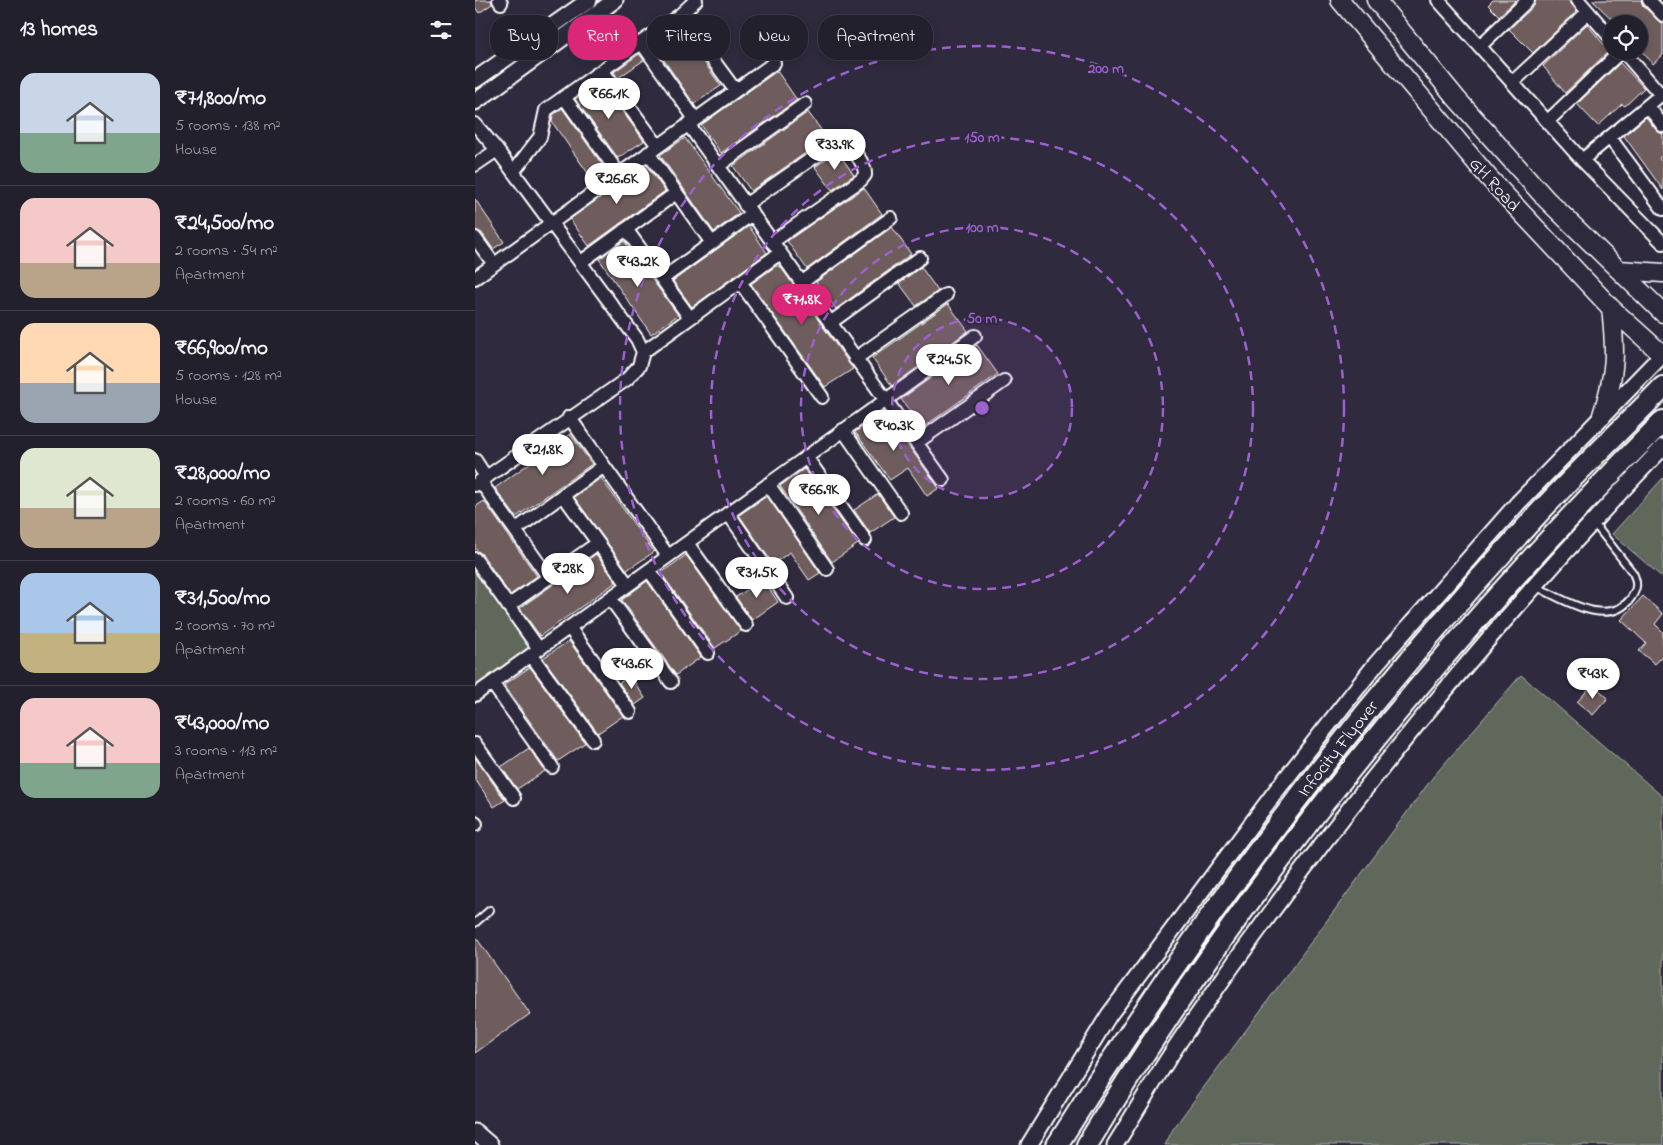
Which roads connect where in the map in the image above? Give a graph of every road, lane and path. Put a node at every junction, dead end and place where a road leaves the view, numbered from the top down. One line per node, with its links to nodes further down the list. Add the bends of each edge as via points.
1 (589, 0): 22 (street)
2 (615, 0): 27 (street)
3 (696, 0): 11 (street)
4 (1340, 0): 63 (main road, GH Road, via 1489,178)
5 (1376, 0): 56 (main road, GH Road, via 1456,98 1546,199)
6 (1528, 0): 16 (street)
7 (1578, 0): 10 (street)
8 (1649, 0): 12 (street)
9 (1445, 2): 16 (street)
10 (1588, 12): 13 (street); 23 (street)
11 (680, 15)
12 (1663, 15)
13 (1603, 29)
14 (647, 38): 15 (street)
15 (641, 42): 21 (street); 31 (street)
16 (1480, 46): 23 (street)
17 (713, 60): 24 (street)
18 (1612, 60): 30 (street)
19 (1630, 60): 25 (street)
20 (775, 63): 24 (street)
21 (602, 70): 26 (street); 36 (street)
22 (475, 80)
23 (1513, 82): 30 (street)
24 (735, 90): 31 (street)
25 (1662, 94): 29 (street)
26 (564, 97): 40 (street, via 543,112 540,138); 41 (street)
27 (475, 102)
28 (805, 104): 39 (street)
29 (1648, 106): 33 (street); 34 (street)
30 (1548, 121): 37 (street)
31 (692, 122): 36 (street); 39 (street)
32 (475, 124): 35 (street)
33 (1663, 126)
34 (1610, 138): 37 (street); 44 (street)
35 (497, 150): 38 (street); 40 (street)
36 (653, 150): 41 (street); 42 (street)
37 (1582, 160): 51 (street)
38 (475, 165)
39 (718, 166): 43 (street)
40 (513, 172): 46 (street)
41 (619, 174): 46 (street)
42 (676, 194): 47 (street); 50 (street)
43 (749, 209): 49 (street); 49 (street, via 840,141 849,147 863,166 865,175 861,180); 50 (street)
44 (1663, 209)
45 (891, 218): 61 (street)
46 (551, 223): 54 (street); 55 (street)
47 (627, 229): 54 (street); 59 (street)
48 (475, 238): 55 (street)
49 (772, 242): 52 (street)
50 (712, 243): 59 (street)
51 (1663, 244)
52 (780, 253): 60 (street); 61 (street)
53 (920, 258): 66 (street)
54 (581, 262): 68 (street)
55 (494, 264): 58 (street)
56 (1619, 270): 57 (main road); 64 (main road, GH Road)
57 (1663, 273)
58 (475, 278)
59 (662, 279): 65 (street)
60 (740, 282): 65 (street); 73 (street)
61 (801, 283): 66 (street)
62 (946, 295): 70 (street)
63 (1611, 308): 69 (main road, GH Road); 75 (main road, via 1615,371)
64 (1663, 312)
65 (690, 318): 68 (street)
66 (830, 323): 70 (street)
67 (975, 336): 74 (street)
68 (643, 352): 76 (street, via 639,366 627,380)
69 (1663, 355): 75 (street)
70 (855, 358): 74 (street)
71 (1004, 381): 79 (street)
72 (1663, 387): 122 (highway, Infocity Flyover, via 1536,516 1402,668 1232,883 1123,1040)
73 (822, 397)
74 (885, 400): 78 (street); 79 (street)
75 (1602, 415): 121 (street, via 1519,503 1370,672 1276,791 1109,1015)
76 (569, 418): 83 (street); 85 (street)
77 (1663, 421): 123 (highway, Infocity Flyover, via 1438,663 1275,865 1139,1059)
78 (843, 430): 81 (street); 89 (street)
79 (916, 443): 84 (street)
80 (1663, 447): 90 (street)
81 (806, 457): 86 (street); 92 (street)
82 (475, 460): 85 (street)
83 (604, 466): 87 (street); 95 (street)
84 (943, 480)
85 (481, 481): 91 (street)
86 (768, 484): 88 (street); 97 (street)
87 (563, 495): 91 (street); 93 (street)
88 (728, 513): 94 (street); 103 (street)
89 (901, 514)
90 (1593, 521): 101 (street); 101 (lane, via 1637,582 1636,591 1628,602 1611,611 1587,610)
91 (515, 530): 99 (street)
92 (865, 540)
93 (598, 543): 99 (street); 100 (street)
94 (687, 543): 95 (street); 105 (street)
95 (668, 556): 98 (street)
96 (475, 559): 104 (street)
97 (827, 569)
98 (649, 570): 100 (street); 108 (street)
99 (549, 578): 104 (street)
100 (628, 585): 102 (street)
101 (1535, 586): 124 (street, via 1426,713 1345,816 1180,1040)
102 (610, 598): 106 (street); 109 (street)
103 (787, 598)
104 (509, 606): 107 (street)
105 (746, 625)
106 (569, 627): 107 (street); 112 (street)
107 (535, 652): 110 (street); 113 (street)
108 (708, 653)
109 (671, 682)
110 (492, 683): 111 (street); 115 (street)
111 (475, 695)
112 (630, 712)
113 (593, 740)
114 (475, 744): 116 (street)
115 (552, 767)
116 (513, 798)
117 (490, 910): 118 (lane)
118 (475, 923)
119 (475, 1132): 120 (street)
120 (490, 1145)
121 (1029, 1145)
122 (1057, 1145)
123 (1087, 1145)
124 (1115, 1145)

